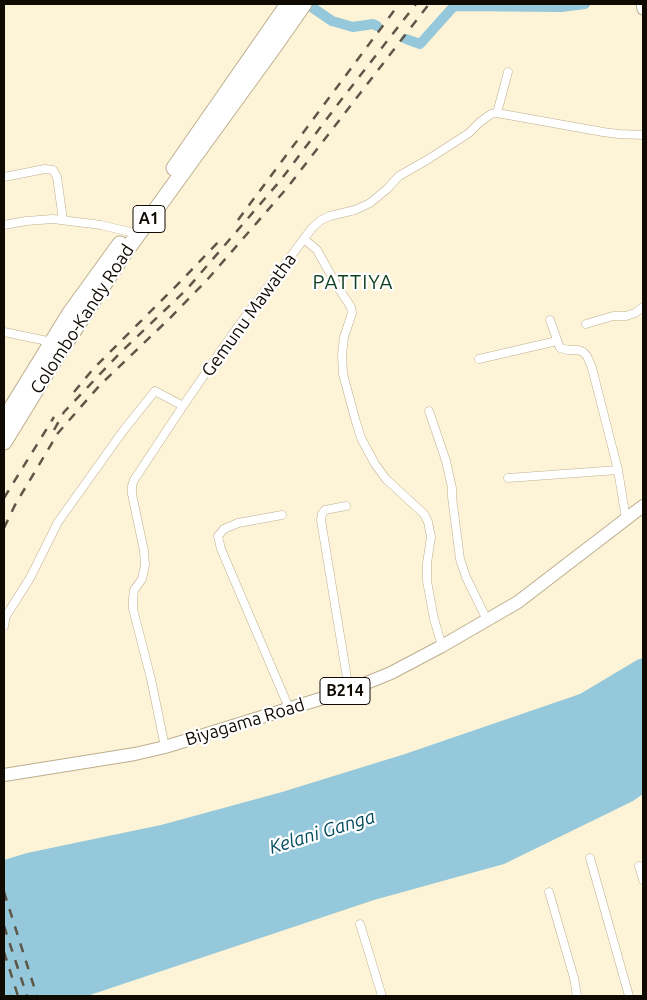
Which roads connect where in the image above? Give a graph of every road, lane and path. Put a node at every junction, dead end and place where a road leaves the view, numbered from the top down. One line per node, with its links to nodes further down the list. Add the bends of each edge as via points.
1 (288, 4): 11 (highway, Colombo-Kandy Road / A1)
2 (304, 4): 23 (highway, Colombo-Kandy Road / A1, via 123,255)
3 (642, 4): 4 (street)
4 (643, 9)
5 (508, 72): 6 (street)
6 (497, 113): 7 (street, via 603,132); 12 (street, Gemunu Mawatha, via 399,176 370,203 322,220)
7 (643, 135)
8 (4, 177): 9 (street, via 53,170 57,177)
9 (63, 220): 10 (street); 11 (street)
10 (4, 225)
11 (130, 232): 18 (highway, Colombo-Kandy Road / A1, via 114,250)
12 (304, 239): 20 (street, Gemunu Mawatha); 32 (street, via 317,250 352,307 344,338 343,374 361,438 386,479 424,514 428,522 431,537 427,581)
13 (643, 307): 15 (street, via 626,316 613,316)
14 (550, 320): 17 (street)
15 (586, 324)
16 (4, 332): 18 (street)
17 (557, 341): 19 (street); 24 (street, via 560,348 583,352 592,368)
18 (52, 342): 22 (highway, Colombo-Kandy Road / A1)
19 (478, 360)
20 (183, 406): 31 (street, via 155,391 123,430 58,522 30,578 6,616); 35 (street, Gemunu Mawatha, via 132,486 145,566 142,579 134,590 133,609)
21 (429, 411): 30 (street, via 452,488 460,559)
22 (4, 420)
23 (4, 442)
24 (618, 470): 25 (street); 29 (street)
25 (508, 478)
26 (346, 506): 33 (street, via 325,510 321,520)
27 (643, 506): 29 (main road, Biyagama Road / B214)
28 (282, 515): 34 (street, via 224,528 218,536 220,548)
29 (626, 519): 30 (main road, Biyagama Road / B214, via 518,602)
30 (488, 620): 32 (main road, Biyagama Road / B214)
31 (4, 626)
32 (442, 646): 33 (main road, Biyagama Road / B214, via 391,673)
33 (348, 690): 34 (main road, Biyagama Road / B214)
34 (289, 708): 35 (main road, Biyagama Road / B214)
35 (165, 748): 36 (main road, Biyagama Road / B214)
36 (4, 775)
37 (590, 858): 44 (street)
38 (639, 866): 39 (street)
39 (643, 880)
40 (549, 892): 43 (street)
41 (360, 924): 42 (street)
42 (382, 996)
43 (577, 996)
44 (629, 996)

